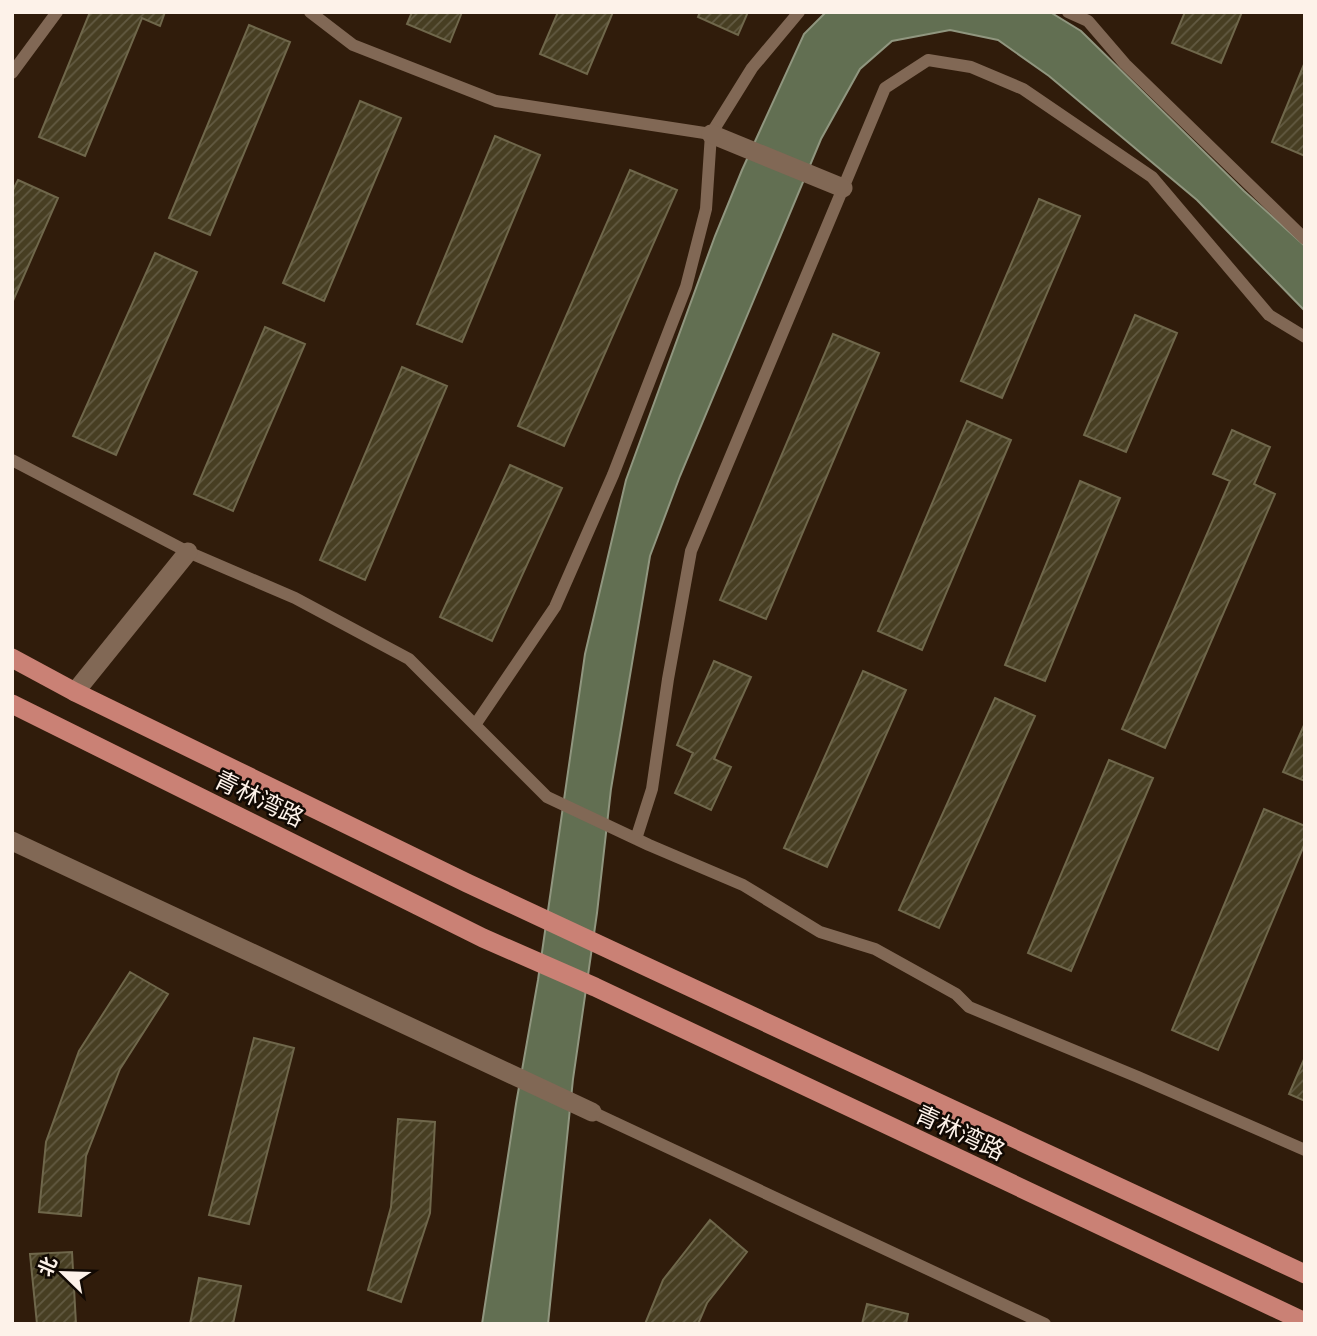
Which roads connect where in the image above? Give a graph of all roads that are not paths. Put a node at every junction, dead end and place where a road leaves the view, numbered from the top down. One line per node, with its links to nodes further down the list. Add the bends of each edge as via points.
1 (57, 12): 5 (lane)
2 (310, 12): 6 (lane, via 354,45 496,101)
3 (799, 12): 6 (lane, via 752,68)
4 (1069, 12): 8 (lane, via 1088,21 1125,64)
5 (12, 73)
6 (711, 134): 7 (street); 15 (lane, via 706,209 686,287 613,475 555,607)
7 (836, 185): 9 (lane, via 886,88 929,60 971,67 1024,89 1152,177 1269,315); 16 (lane, via 691,551 652,789)
8 (1305, 239)
9 (1305, 337)
10 (12, 460): 11 (lane)
11 (188, 552): 13 (street); 15 (lane, via 295,597 409,659)
12 (12, 658): 13 (main road, 青林湾路)
13 (75, 692): 20 (main road, 青林湾路, via 606,949)
14 (12, 704): 21 (main road, 青林湾路, via 483,938)
15 (475, 725): 16 (lane, via 547,797)
16 (630, 836): 19 (lane, via 743,885 820,932 876,949 956,994 969,1007)
17 (12, 841): 18 (street)
18 (592, 1112): 22 (lane)
19 (1305, 1150)
20 (1305, 1274)
21 (1305, 1322)
22 (1045, 1324)

